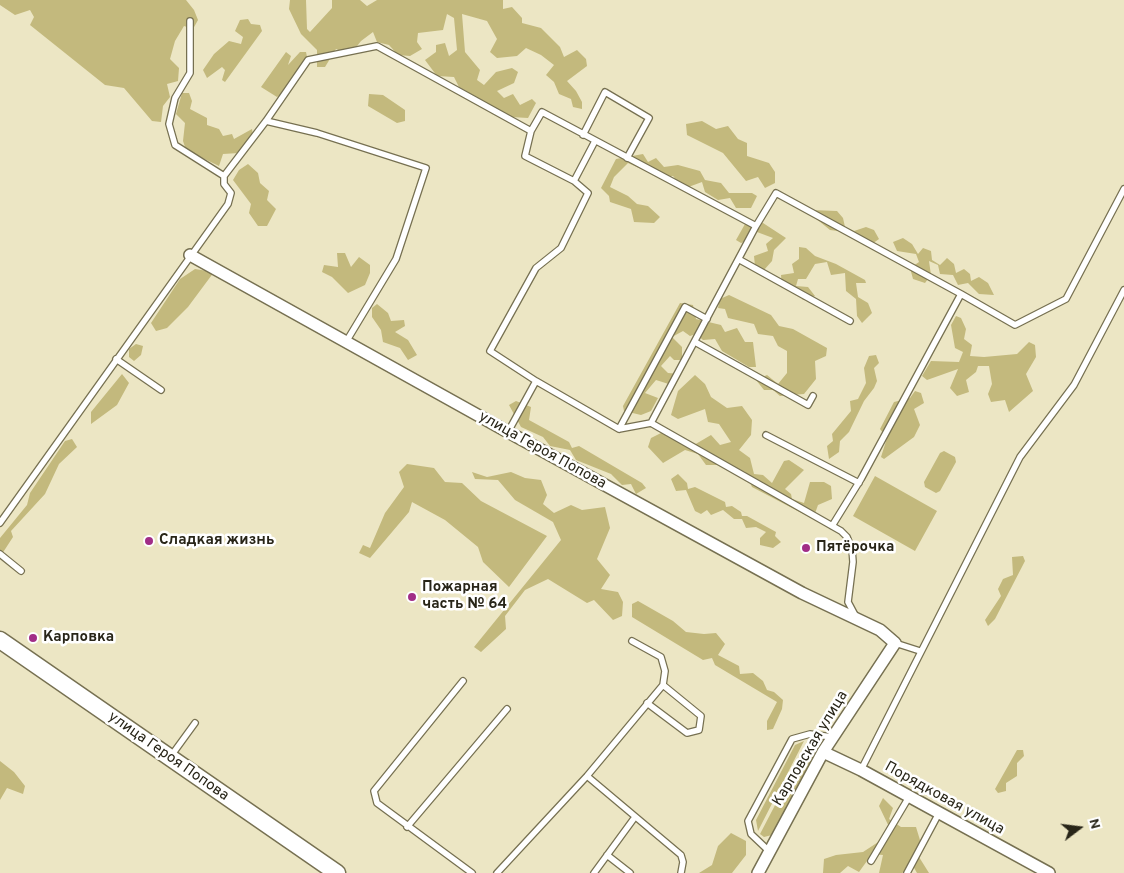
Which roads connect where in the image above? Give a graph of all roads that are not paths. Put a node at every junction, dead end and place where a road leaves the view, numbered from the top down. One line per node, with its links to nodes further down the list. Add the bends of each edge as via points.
1 (190, 21): 7 (lane, via 190,73 176,98 168,124 175,145)
2 (266, 121): 3 (lane, via 308,60 377,46); 7 (lane); 17 (lane, via 318,133 426,168 396,259)
3 (531, 131): 4 (lane, via 542,112); 8 (lane, via 525,156)
4 (583, 135): 5 (lane); 6 (lane, via 605,92 649,118)
5 (594, 141): 6 (lane); 8 (lane)
6 (627, 158): 10 (lane)
7 (224, 176): 11 (lane, via 224,184 231,193 228,204)
8 (574, 181): 20 (lane, via 588,193 565,240 561,248 536,268 490,351)
9 (1124, 189): 14 (lane, via 1066,300 1015,325)
10 (756, 226): 12 (lane); 14 (lane, via 776,193)
11 (190, 255): 17 (street, улица Героя Попова); 19 (lane)
12 (740, 260): 15 (lane); 16 (lane)
13 (1124, 290): 36 (lane, via 1074,386 1020,457)
14 (961, 294): 27 (lane)
15 (707, 319): 18 (lane); 24 (lane, via 685,307)
16 (850, 321)
17 (346, 342): 25 (street, улица Героя Попова)
18 (695, 342): 22 (lane, via 808,405); 23 (lane)
19 (116, 359): 21 (lane); 28 (lane)
20 (536, 381): 24 (lane); 25 (lane)
21 (161, 390)
22 (813, 396)
23 (651, 422): 24 (lane); 29 (lane)
24 (619, 429)
25 (508, 432): 32 (street, улица Героя Попова, via 802,593)
26 (766, 435): 27 (lane)
27 (859, 483): 29 (lane)
28 (0, 523)
29 (832, 526): 32 (lane, via 847,537 852,549 848,602)
30 (0, 554): 31 (lane)
31 (21, 571)
32 (856, 619): 35 (street, улица Героя Попова, via 880,630)
33 (0, 640): 44 (street, улица Героя Попова)
34 (632, 641): 38 (lane, via 662,657)
35 (895, 643): 36 (lane); 42 (street, Карповская улица)
36 (920, 652): 45 (lane)
37 (463, 681): 50 (lane, via 374,791 377,803)
38 (663, 685): 39 (lane); 39 (lane, via 701,716 699,730 688,733)
39 (647, 703): 46 (lane)
40 (506, 709): 50 (lane)
41 (195, 723): 44 (lane)
42 (832, 737): 43 (street, Карповская улица); 51 (lane, via 810,734 792,739 748,821 751,834)
43 (823, 752): 45 (street, Порядковая улица); 51 (street, Карповская улица)
44 (169, 758): 54 (street, улица Героя Попова)
45 (860, 770): 47 (street, Порядковая улица)
46 (587, 776): 49 (lane); 56 (lane)
47 (909, 797): 48 (street, Порядковая улица); 53 (lane)
48 (939, 813): 61 (lane); 62 (street, Порядковая улица)
49 (635, 817): 52 (lane); 59 (lane, via 680,855 683,862)
50 (407, 827): 55 (lane)
51 (770, 852): 60 (street, Карповская улица)
52 (607, 855): 57 (lane); 58 (lane)
53 (871, 861)
54 (337, 873)
55 (472, 873)
56 (497, 873)
57 (594, 873)
58 (630, 873)
59 (681, 873)
60 (758, 873)
61 (907, 873)
62 (1049, 873)

